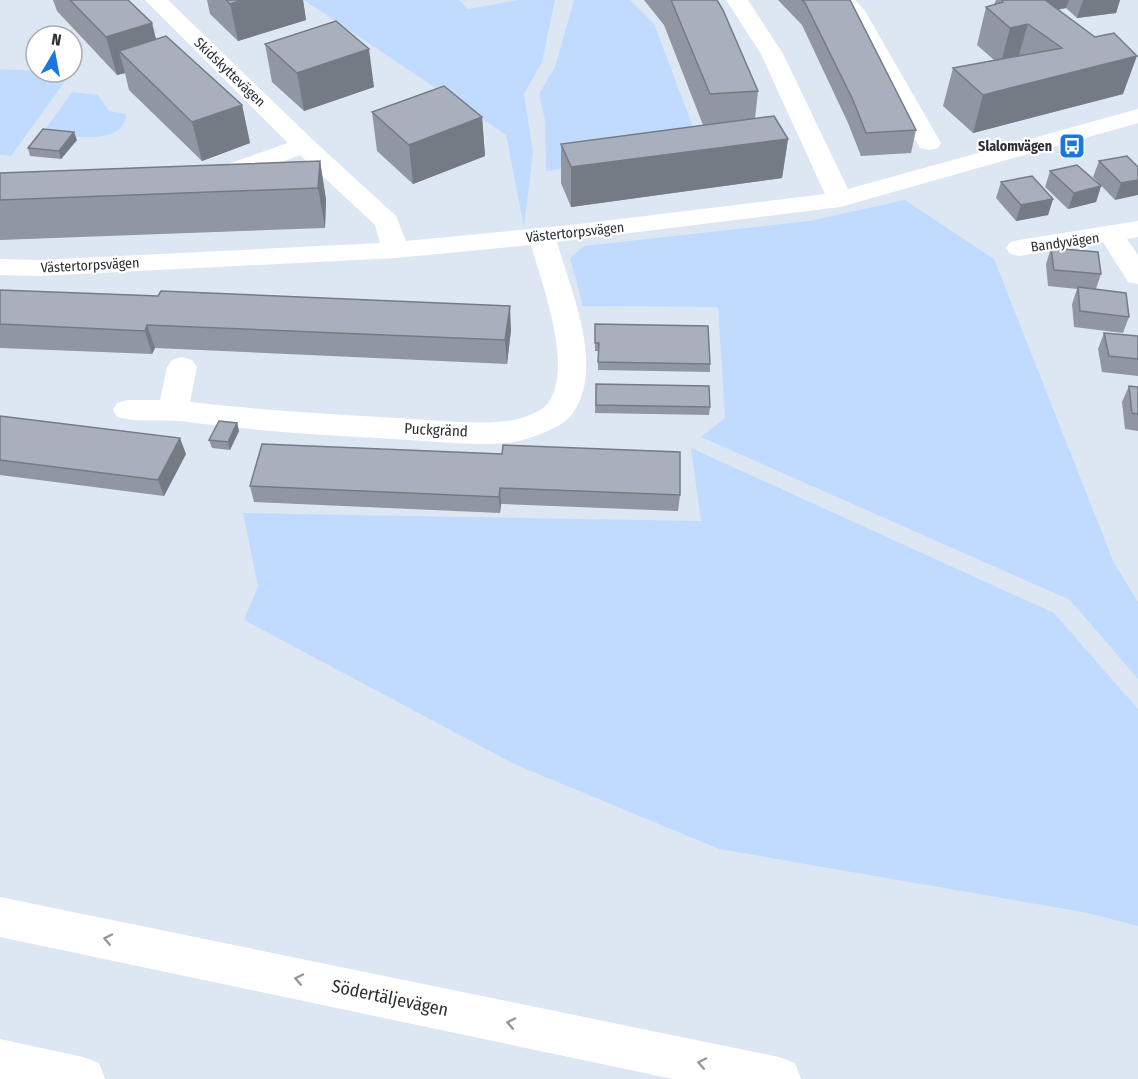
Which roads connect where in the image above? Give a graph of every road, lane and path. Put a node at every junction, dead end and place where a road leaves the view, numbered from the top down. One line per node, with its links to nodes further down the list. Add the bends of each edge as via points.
1 (156, 0): 6 (main road, Skidskyttevägen)
2 (737, 0): 8 (main road, via 772,54)
3 (844, 0): 5 (main road)
4 (1138, 116): 8 (main road, Västertorpsvägen)
5 (929, 143)
6 (304, 145): 7 (main road, via 228,172); 13 (main road, Skidskyttevägen, via 387,222)
7 (185, 175)
8 (840, 198): 11 (main road, Västertorpsvägen)
9 (1138, 230): 10 (main road, Bandyvägen)
10 (1112, 235): 12 (main road, Bandyvägen); 15 (main road, Bandyvägen)
11 (542, 236): 13 (main road, Västertorpsvägen); 18 (main road, Puckgränd, via 571,341 573,374 561,410 546,420 510,432 461,432 260,421)
12 (1019, 248)
13 (396, 250): 14 (main road, Västertorpsvägen)
14 (0, 267)
15 (1138, 276)
16 (182, 367): 18 (main road)
17 (128, 410): 18 (main road, Puckgränd)
18 (173, 410)
19 (0, 917): 22 (main road, Södertäljevägen, one-way to 19)
20 (0, 1060): 21 (main road)
21 (83, 1079)
22 (780, 1079)

